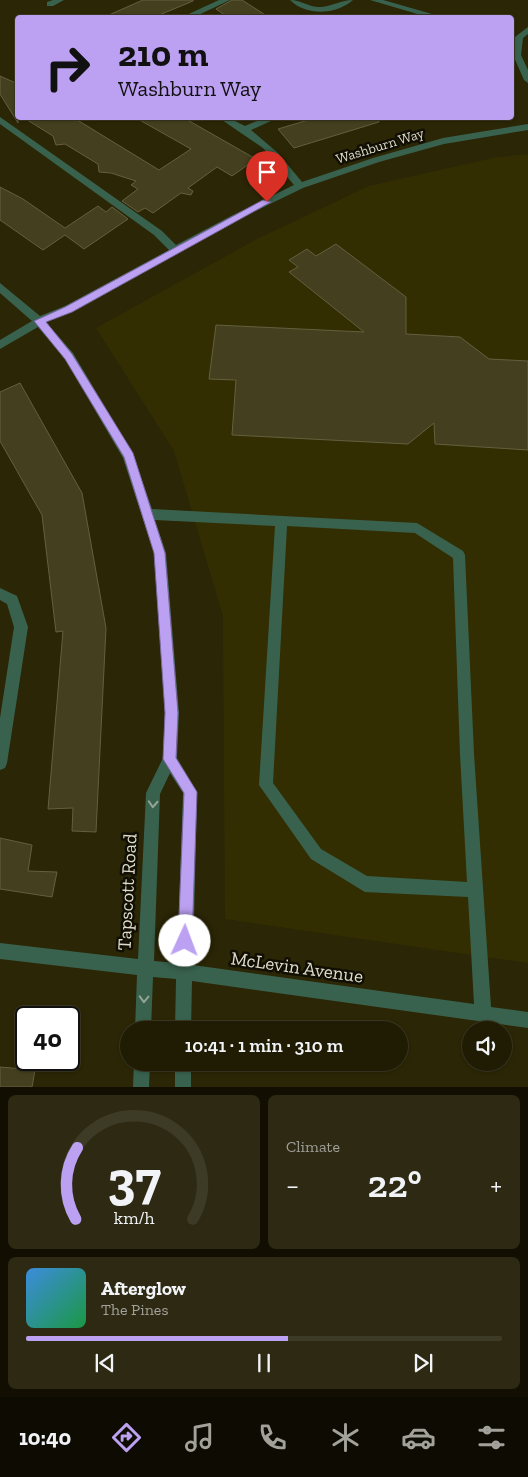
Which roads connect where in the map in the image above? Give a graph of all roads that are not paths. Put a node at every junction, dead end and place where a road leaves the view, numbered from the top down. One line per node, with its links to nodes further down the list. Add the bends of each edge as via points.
1 (60, 0): 6 (street)
2 (226, 0): 7 (street)
3 (294, 0): 4 (street, via 303,7 320,11)
4 (349, 0)
5 (374, 0): 8 (street)
6 (50, 4)
7 (191, 15)
8 (431, 15)
9 (528, 30): 10 (street)
10 (515, 36): 11 (street, via 517,55)
11 (528, 80)
12 (0, 120): 18 (street, via 158,233)
13 (227, 120): 16 (street)
14 (266, 120): 16 (street)
15 (528, 127): 17 (street, Washburn Way, via 443,141)
16 (246, 129): 17 (street, via 267,144)
17 (300, 186): 18 (street, Washburn Way)
18 (176, 250): 20 (street, Washburn Way, via 69,309)
19 (0, 287): 20 (street, Tapscott Road)
20 (39, 321): 21 (street, Washburn Way); 22 (street, Tapscott Road, via 69,356 129,456)
21 (0, 346)
22 (147, 514): 23 (street); 25 (street, Tapscott Road, via 160,553 172,713)
23 (281, 521): 27 (street, via 266,785 316,854 365,884); 27 (street, via 417,528 459,555)
24 (0, 594): 26 (street, via 12,600 21,627)
25 (170, 759): 29 (street, Tapscott Road, one-way to 29, via 153,794); 30 (street, via 190,792)
26 (0, 763)
27 (475, 890): 31 (street)
28 (0, 951): 29 (street, McLevin Avenue)
29 (144, 968): 30 (street, McLevin Avenue); 33 (street, Tapscott Road, one-way to 33)
30 (184, 973): 31 (street, McLevin Avenue); 34 (street)
31 (482, 1014): 32 (street, McLevin Avenue)
32 (528, 1020)
33 (143, 1021)
34 (183, 1021)
35 (142, 1071): 37 (street)
36 (183, 1071): 38 (street)
37 (141, 1087)
38 (183, 1087)

